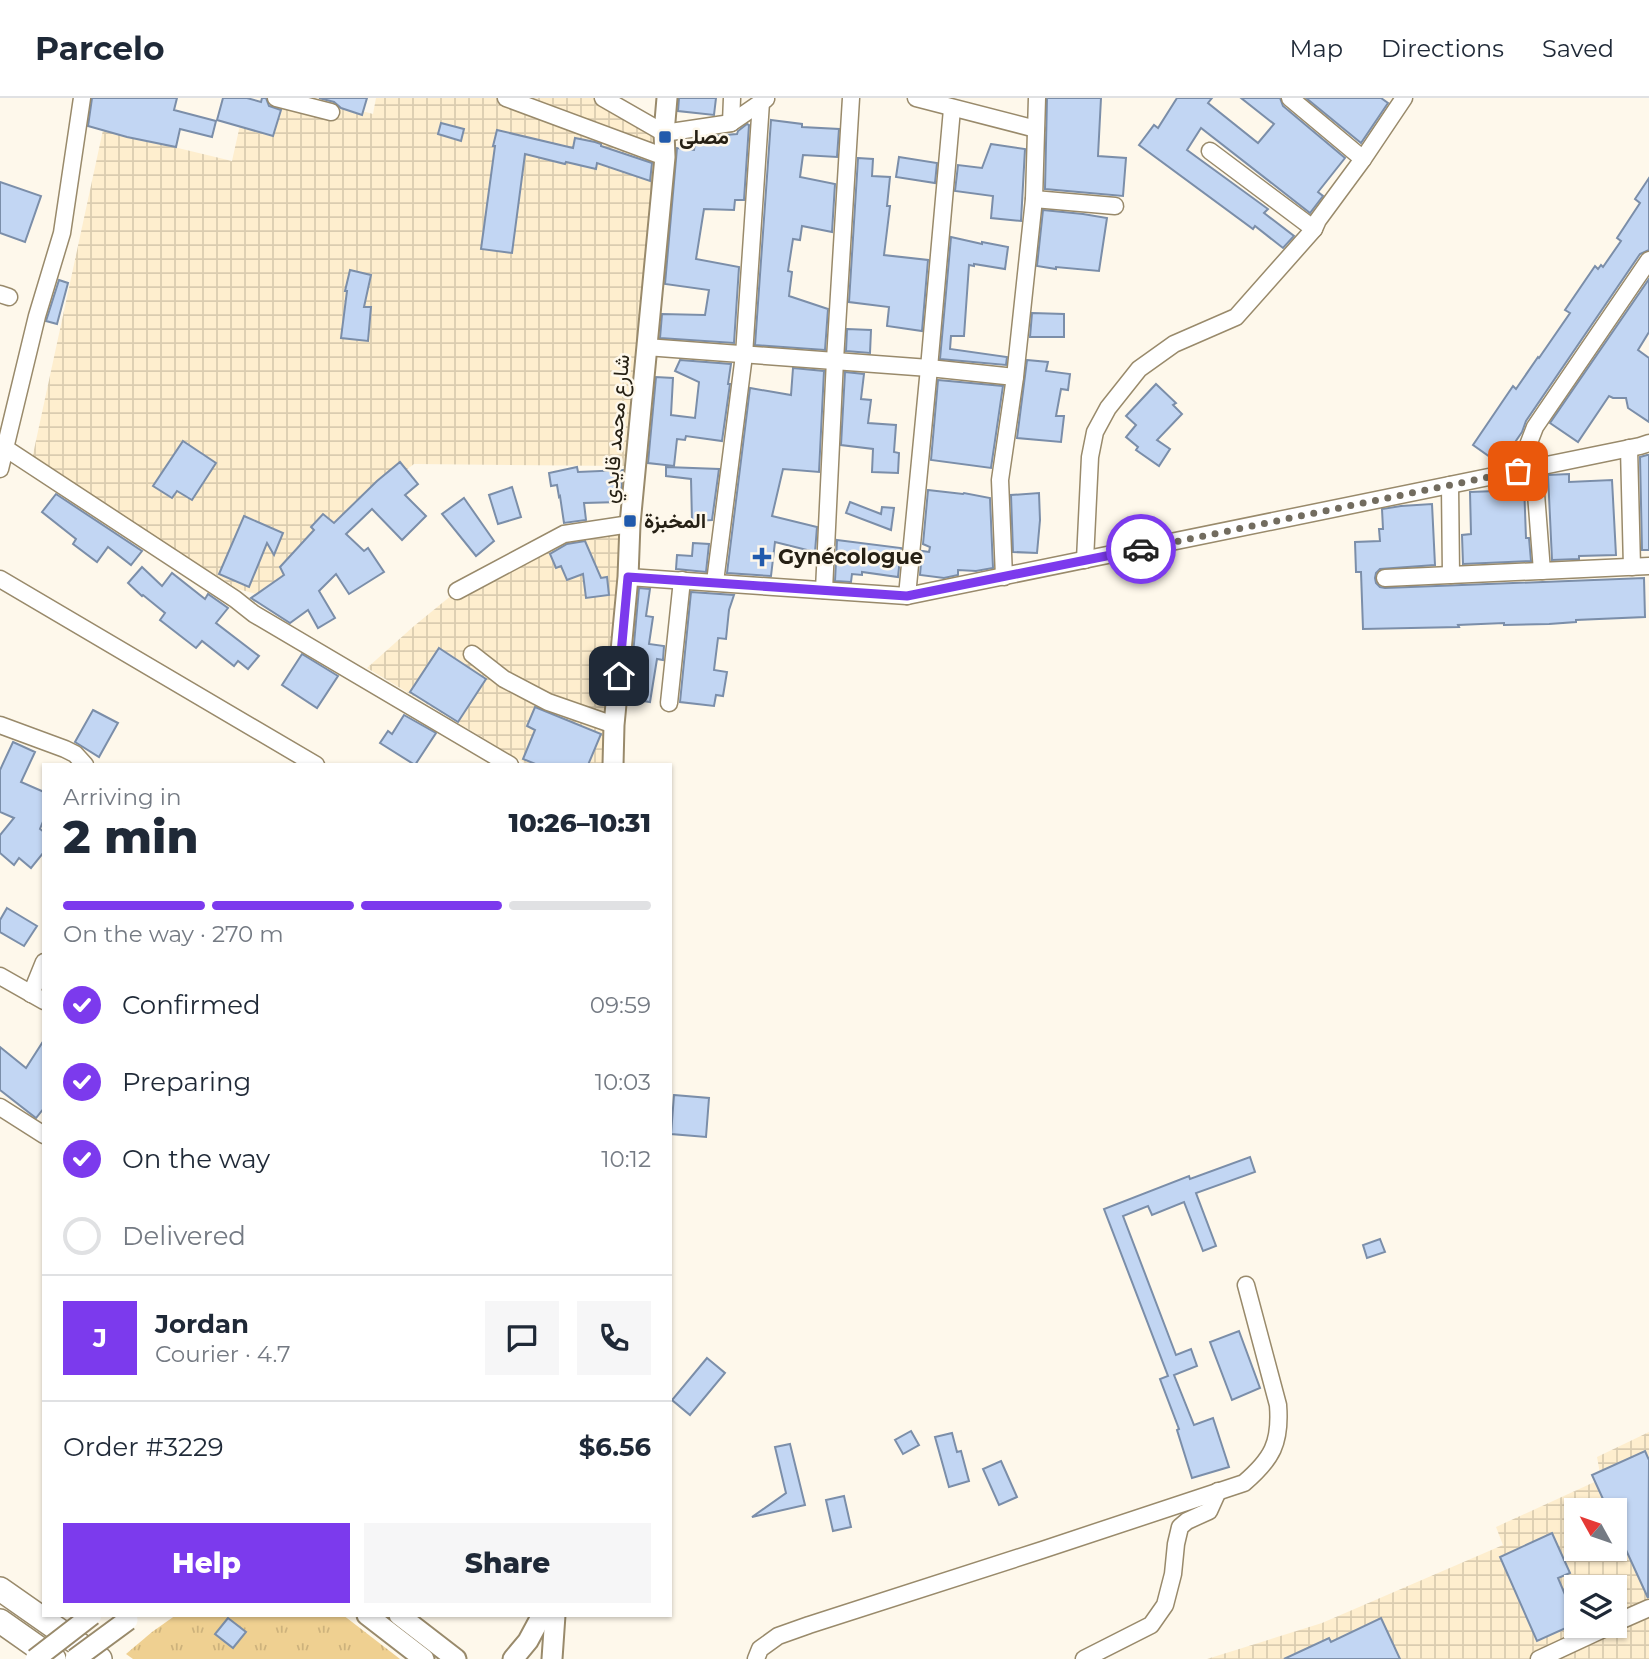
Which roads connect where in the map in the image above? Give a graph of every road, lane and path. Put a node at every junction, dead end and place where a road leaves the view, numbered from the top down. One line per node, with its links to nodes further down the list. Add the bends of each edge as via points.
1 (82, 98): 31 (street, via 62,233)
2 (276, 98): 14 (street)
3 (506, 98): 19 (street)
4 (603, 98): 17 (street)
5 (667, 98): 17 (main road, شارع محمد قايدي)
6 (732, 98): 15 (street)
7 (851, 98): 27 (street)
8 (916, 98): 13 (street)
9 (1037, 98): 16 (street)
10 (1290, 98): 20 (street)
11 (1401, 99): 20 (street)
12 (765, 100): 15 (street); 26 (street)
13 (952, 108): 16 (street); 28 (street)
14 (331, 113)
15 (731, 122): 17 (street)
16 (1036, 129): 21 (street)
17 (664, 133): 19 (main road, شارع محمد قايدي)
18 (1210, 150): 23 (street)
19 (666, 157): 25 (main road, شارع محمد قايدي)
20 (1363, 159): 23 (street)
21 (1034, 199): 22 (street); 29 (street)
22 (1115, 206)
23 (1314, 229): 36 (street, via 1236,317 1174,344 1139,369 1108,408 1094,432 1090,457)
24 (1649, 260): 33 (street, via 1535,428)
25 (646, 347): 26 (street); 35 (main road, شارع محمد قايدي)
26 (744, 355): 27 (street); 46 (street)
27 (835, 360): 28 (street); 47 (street)
28 (929, 368): 29 (street); 49 (street)
29 (1016, 377): 42 (street, via 1000,480)
30 (1642, 443): 33 (street); 38 (street)
31 (5, 449): 32 (street); 56 (street, via 254,614)
32 (0, 469)
33 (1526, 469): 34 (street); 39 (street)
34 (1450, 485): 36 (street); 40 (street)
35 (630, 524): 41 (main road, شارع محمد قايدي); 48 (street, via 564,534)
36 (1085, 560): 42 (street)
37 (1649, 566): 38 (street)
38 (1632, 567): 39 (street)
39 (1542, 571): 40 (street)
40 (1451, 575): 43 (street)
41 (628, 577): 45 (street); 53 (main road, شارع محمد قايدي)
42 (1004, 577): 49 (street)
43 (1385, 578)
44 (0, 579): 55 (street)
45 (682, 580): 46 (street); 51 (street)
46 (715, 582): 47 (street)
47 (824, 590): 49 (street)
48 (457, 591)
49 (907, 596)
50 (472, 654): 53 (street, via 504,679 548,702)
51 (669, 703)
52 (0, 725): 54 (street, via 65,749)
53 (614, 725): 57 (main road, شارع محمد قايدي)
54 (83, 763)
55 (313, 763)
56 (507, 763)
57 (613, 763)
58 (42, 972): 60 (street)
59 (0, 976): 60 (street)
60 (37, 998)
61 (0, 1107): 62 (street)
62 (42, 1134)
63 (1246, 1285): 64 (street, via 1279,1424 1275,1445 1262,1467 1244,1483)
64 (1218, 1491): 83 (street, via 778,1636 760,1649); 84 (street, via 1209,1511 1180,1527 1165,1605 1151,1625)
65 (0, 1589): 78 (highway)
66 (1649, 1608): 73 (street)
67 (90, 1617): 76 (main road, bridge)
68 (370, 1617): 79 (main road)
69 (402, 1617): 80 (main road)
70 (541, 1617): 81 (main road)
71 (555, 1617): 82 (main road)
72 (131, 1618): 77 (main road, bridge)
73 (1627, 1618)
74 (0, 1621): 76 (highway)
75 (1584, 1638): 85 (street)
76 (48, 1658)
77 (75, 1659)
78 (100, 1659)
79 (424, 1659)
80 (456, 1659)
81 (513, 1659)
82 (552, 1659)
83 (756, 1659)
84 (1084, 1659)
85 (1539, 1659)

